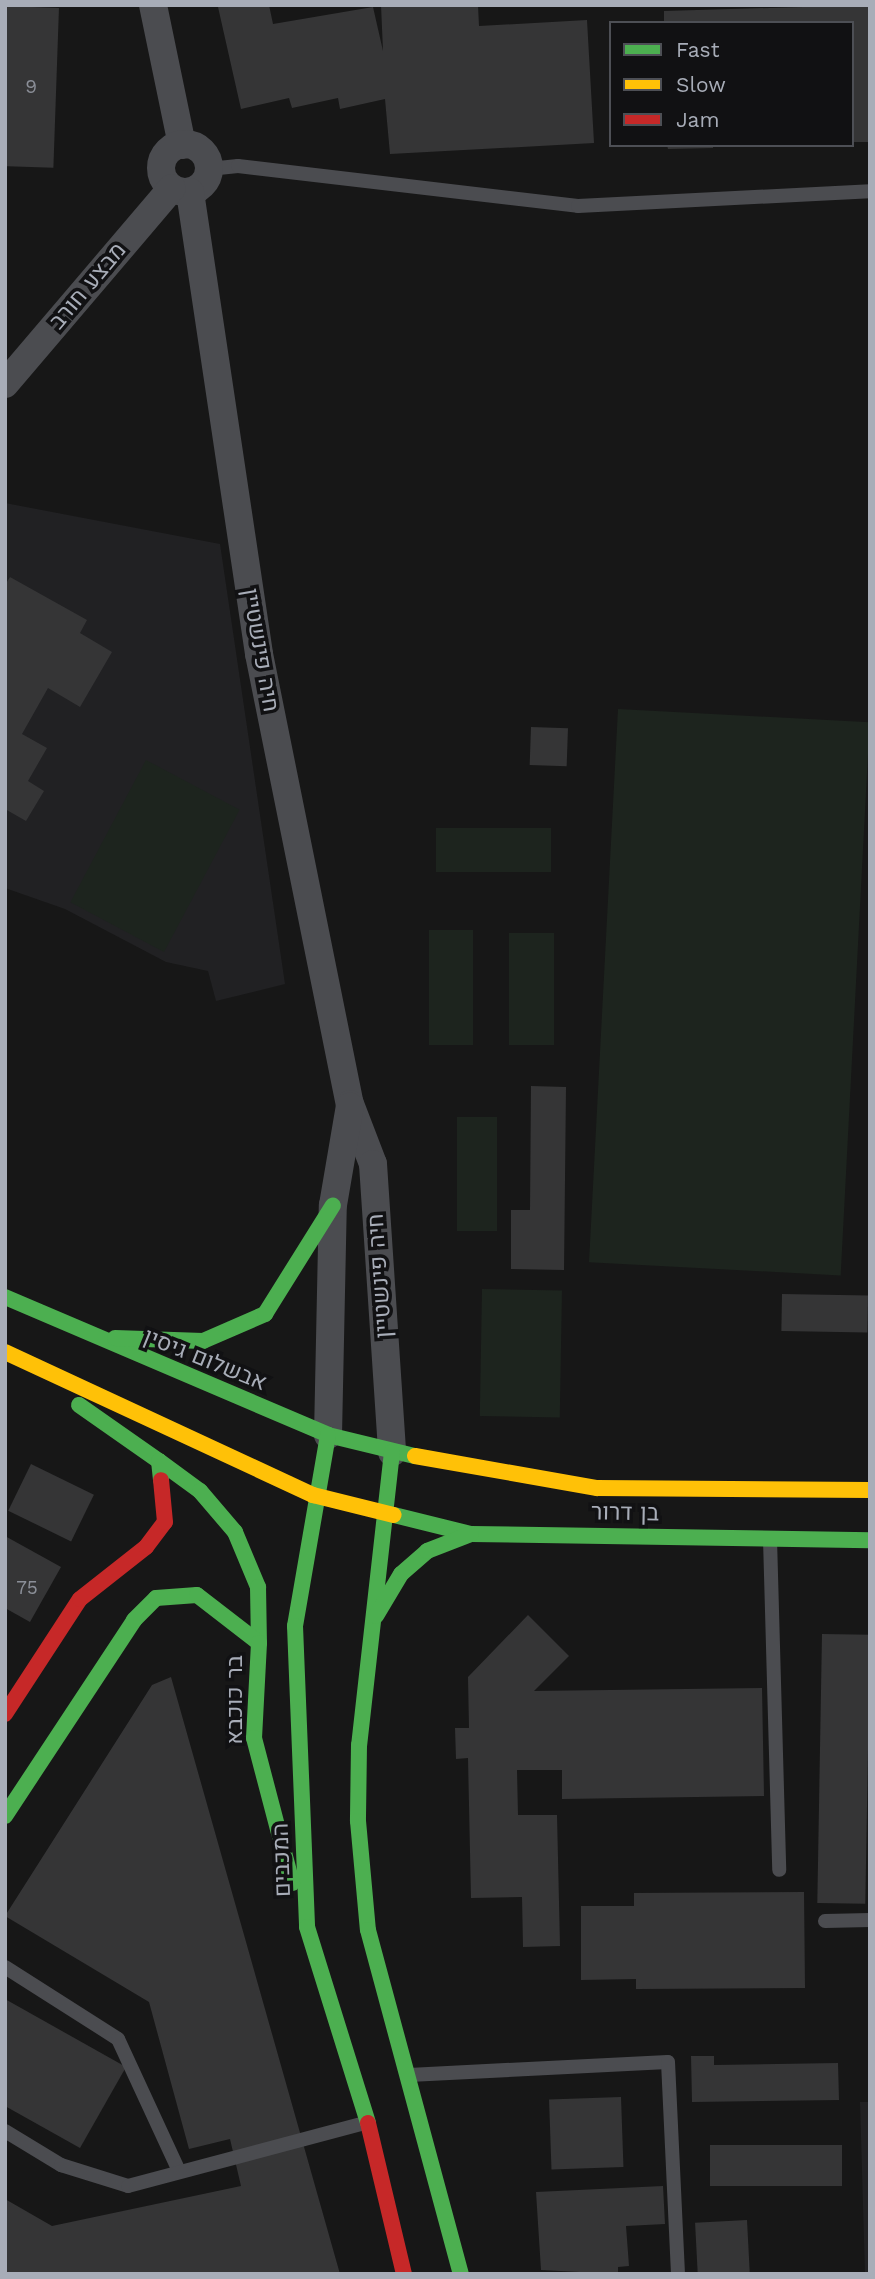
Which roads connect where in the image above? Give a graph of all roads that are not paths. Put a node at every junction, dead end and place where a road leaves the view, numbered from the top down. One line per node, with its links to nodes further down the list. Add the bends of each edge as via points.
1 (153, 5): 2 (street)
2 (182, 145): 3 (street, via 198,148); 4 (street, via 163,159 162,175)
3 (209, 169): 4 (street, via 204,183); 5 (lane, via 238,166 578,206)
4 (181, 190): 6 (street, מבצע חורב); 7 (street, חיה פינשטיין, via 259,654)
5 (870, 191)
6 (5, 384)
7 (350, 1104): 8 (street, חיה פינשטיין); 13 (street, חיה פינשטיין, via 373,1164)
8 (334, 1205): 10 (street, via 265,1314 203,1341); 12 (street, חיה פינשטיין)
9 (5, 1297): 10 (street, אבשלום גיסין)
10 (88, 1337): 12 (street, אבשלום גיסין)
11 (12, 1355): 14 (street); 16 (street)
12 (328, 1434): 13 (street, אבשלום גיסין); 16 (street, המכבים)
13 (392, 1452): 15 (street, בן דרור, via 597,1488); 17 (street)
14 (159, 1461): 21 (street, via 200,1491 234,1532 258,1587); 23 (street, via 165,1522 146,1547 80,1599)
15 (870, 1490)
16 (313, 1495): 17 (street); 28 (street, המכבים, via 295,1626)
17 (382, 1513): 18 (street, בן דרור); 22 (street)
18 (471, 1534): 19 (street, בן דרור); 22 (street, via 427,1551 401,1574 378,1607)
19 (770, 1538): 20 (street, בן דרור); 25 (lane)
20 (870, 1540)
21 (259, 1643): 24 (street, בר כוכבא, via 197,1594 156,1598 134,1620); 28 (street, בר כוכבא, via 254,1738)
22 (367, 1670): 30 (street, via 358,1821 368,1930)
23 (5, 1714)
24 (5, 1816)
25 (779, 1870)
26 (870, 1920): 27 (lane)
27 (825, 1921)
28 (307, 1927): 31 (street, המכבים)
29 (5, 1967): 33 (lane, via 118,2039)
30 (404, 2075): 35 (street); 36 (lane, via 668,2062)
31 (368, 2123): 33 (lane); 34 (street, המכבים)
32 (5, 2131): 33 (lane, via 61,2165 128,2186)
33 (179, 2171)
34 (404, 2274)
35 (461, 2274)
36 (678, 2274)

